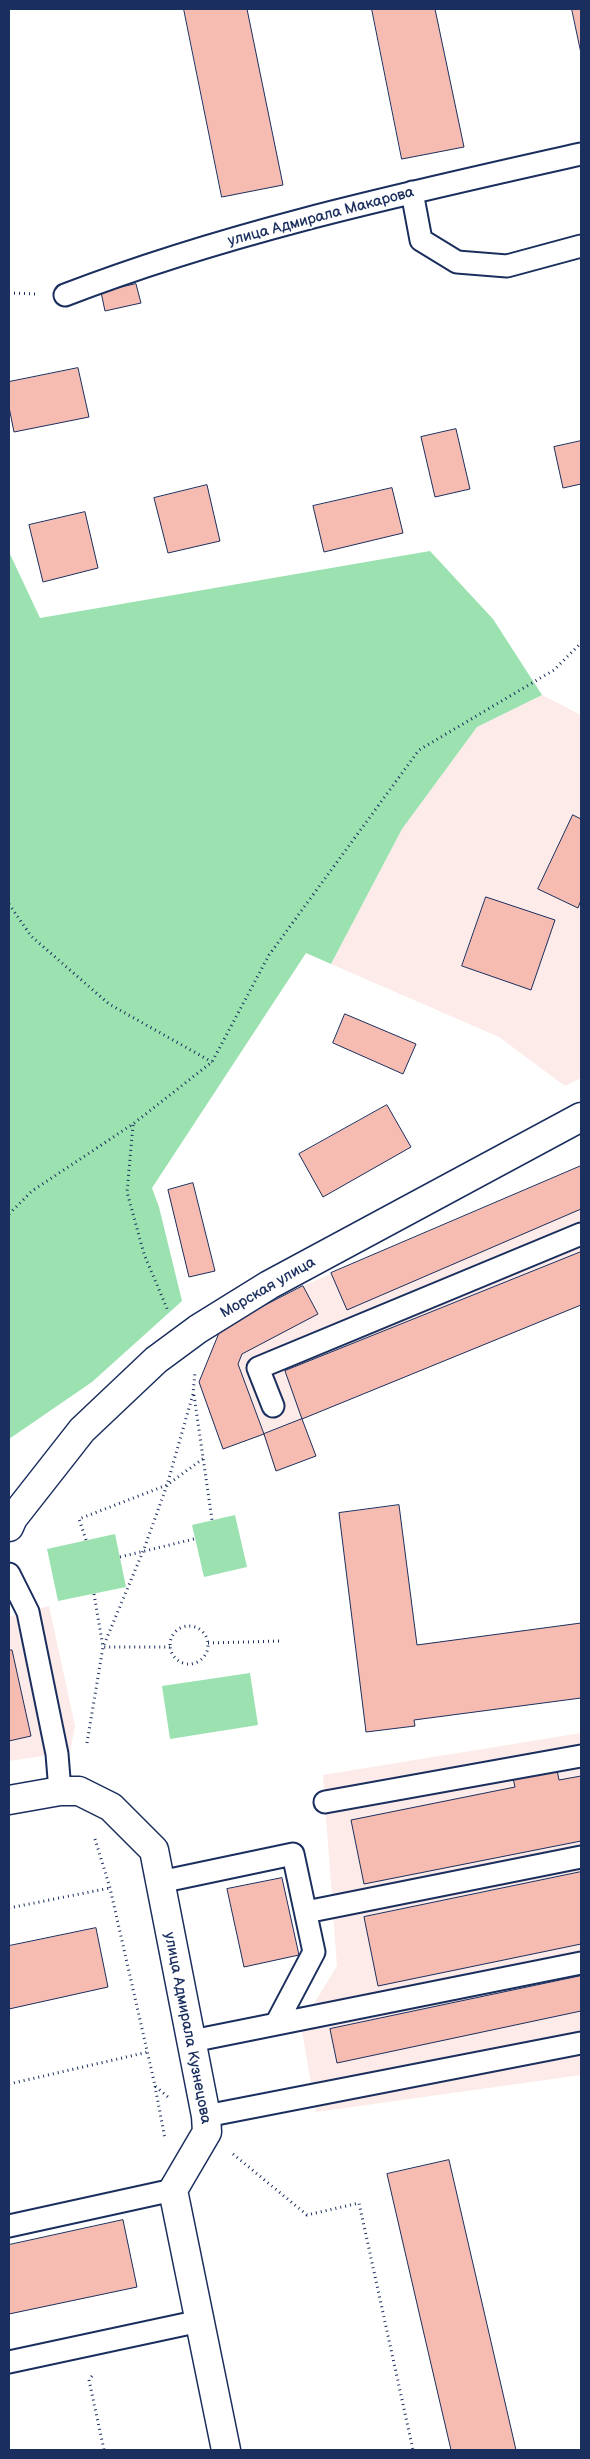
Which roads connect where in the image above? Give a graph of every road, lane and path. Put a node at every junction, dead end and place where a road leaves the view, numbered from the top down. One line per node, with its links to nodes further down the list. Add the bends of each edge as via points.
1 (581, 154): 2 (lane, улица Адмирала Макарова)
2 (412, 192): 3 (lane, via 421,240 457,262 507,266); 4 (lane, улица Адмирала Макарова, via 110,277)
3 (581, 246)
4 (65, 295)
5 (581, 643): 7 (path, via 554,670 419,750 269,955)
6 (9, 904): 7 (path, via 31,936 109,1004)
7 (212, 1062): 9 (path)
8 (581, 1117): 13 (street, Морская улица, via 269,1285)
9 (133, 1124): 10 (path, via 32,1190); 12 (path, via 127,1192 144,1254)
10 (9, 1214)
11 (581, 1234): 15 (lane, via 258,1368)
12 (169, 1312)
13 (198, 1329): 14 (path); 19 (street, Морская улица, via 156,1360 82,1430)
14 (194, 1394): 16 (path); 17 (path)
15 (273, 1406)
16 (204, 1458): 17 (path); 18 (path)
17 (167, 1486): 21 (path, via 79,1519); 22 (path)
18 (212, 1520)
19 (9, 1527)
20 (194, 1539): 22 (path)
21 (86, 1540)
22 (144, 1549): 23 (path); 28 (path)
23 (120, 1556)
24 (9, 1574): 31 (lane, via 28,1612 57,1754)
25 (94, 1594): 28 (path)
26 (281, 1642): 27 (path)
27 (208, 1643): 29 (path, via 205,1656 188,1664 176,1658); 29 (path, via 199,1628 188,1626 173,1635)
28 (103, 1647): 29 (path); 31 (path)
29 (170, 1647)
30 (581, 1756): 33 (lane)
31 (70, 1791): 32 (street); 35 (street, улица Адмирала Кузнецова, via 111,1807 154,1850); 36 (path)
32 (9, 1800)
33 (325, 1802)
34 (581, 1858): 38 (lane)
35 (160, 1882): 38 (lane, via 293,1854); 41 (street, улица Адмирала Кузнецова)
36 (110, 1888): 37 (path); 43 (path)
37 (9, 1908)
38 (306, 1912): 40 (lane, via 314,1952)
39 (581, 1964): 40 (lane)
40 (276, 2024): 41 (lane)
41 (192, 2041): 46 (street, улица Адмирала Кузнецова)
42 (581, 2043): 46 (lane)
43 (148, 2052): 44 (path); 45 (path, via 155,2086)
44 (9, 2084)
45 (170, 2099)
46 (206, 2124): 47 (street, улица Адмирала Кузнецова); 54 (path, via 307,2215 359,2203)
47 (173, 2190): 48 (lane); 49 (street)
48 (9, 2226)
49 (200, 2321): 50 (lane); 53 (street)
50 (117, 2338): 51 (lane); 52 (path, via 89,2380)
51 (9, 2362)
52 (104, 2450)
53 (226, 2450)
54 (413, 2450)

